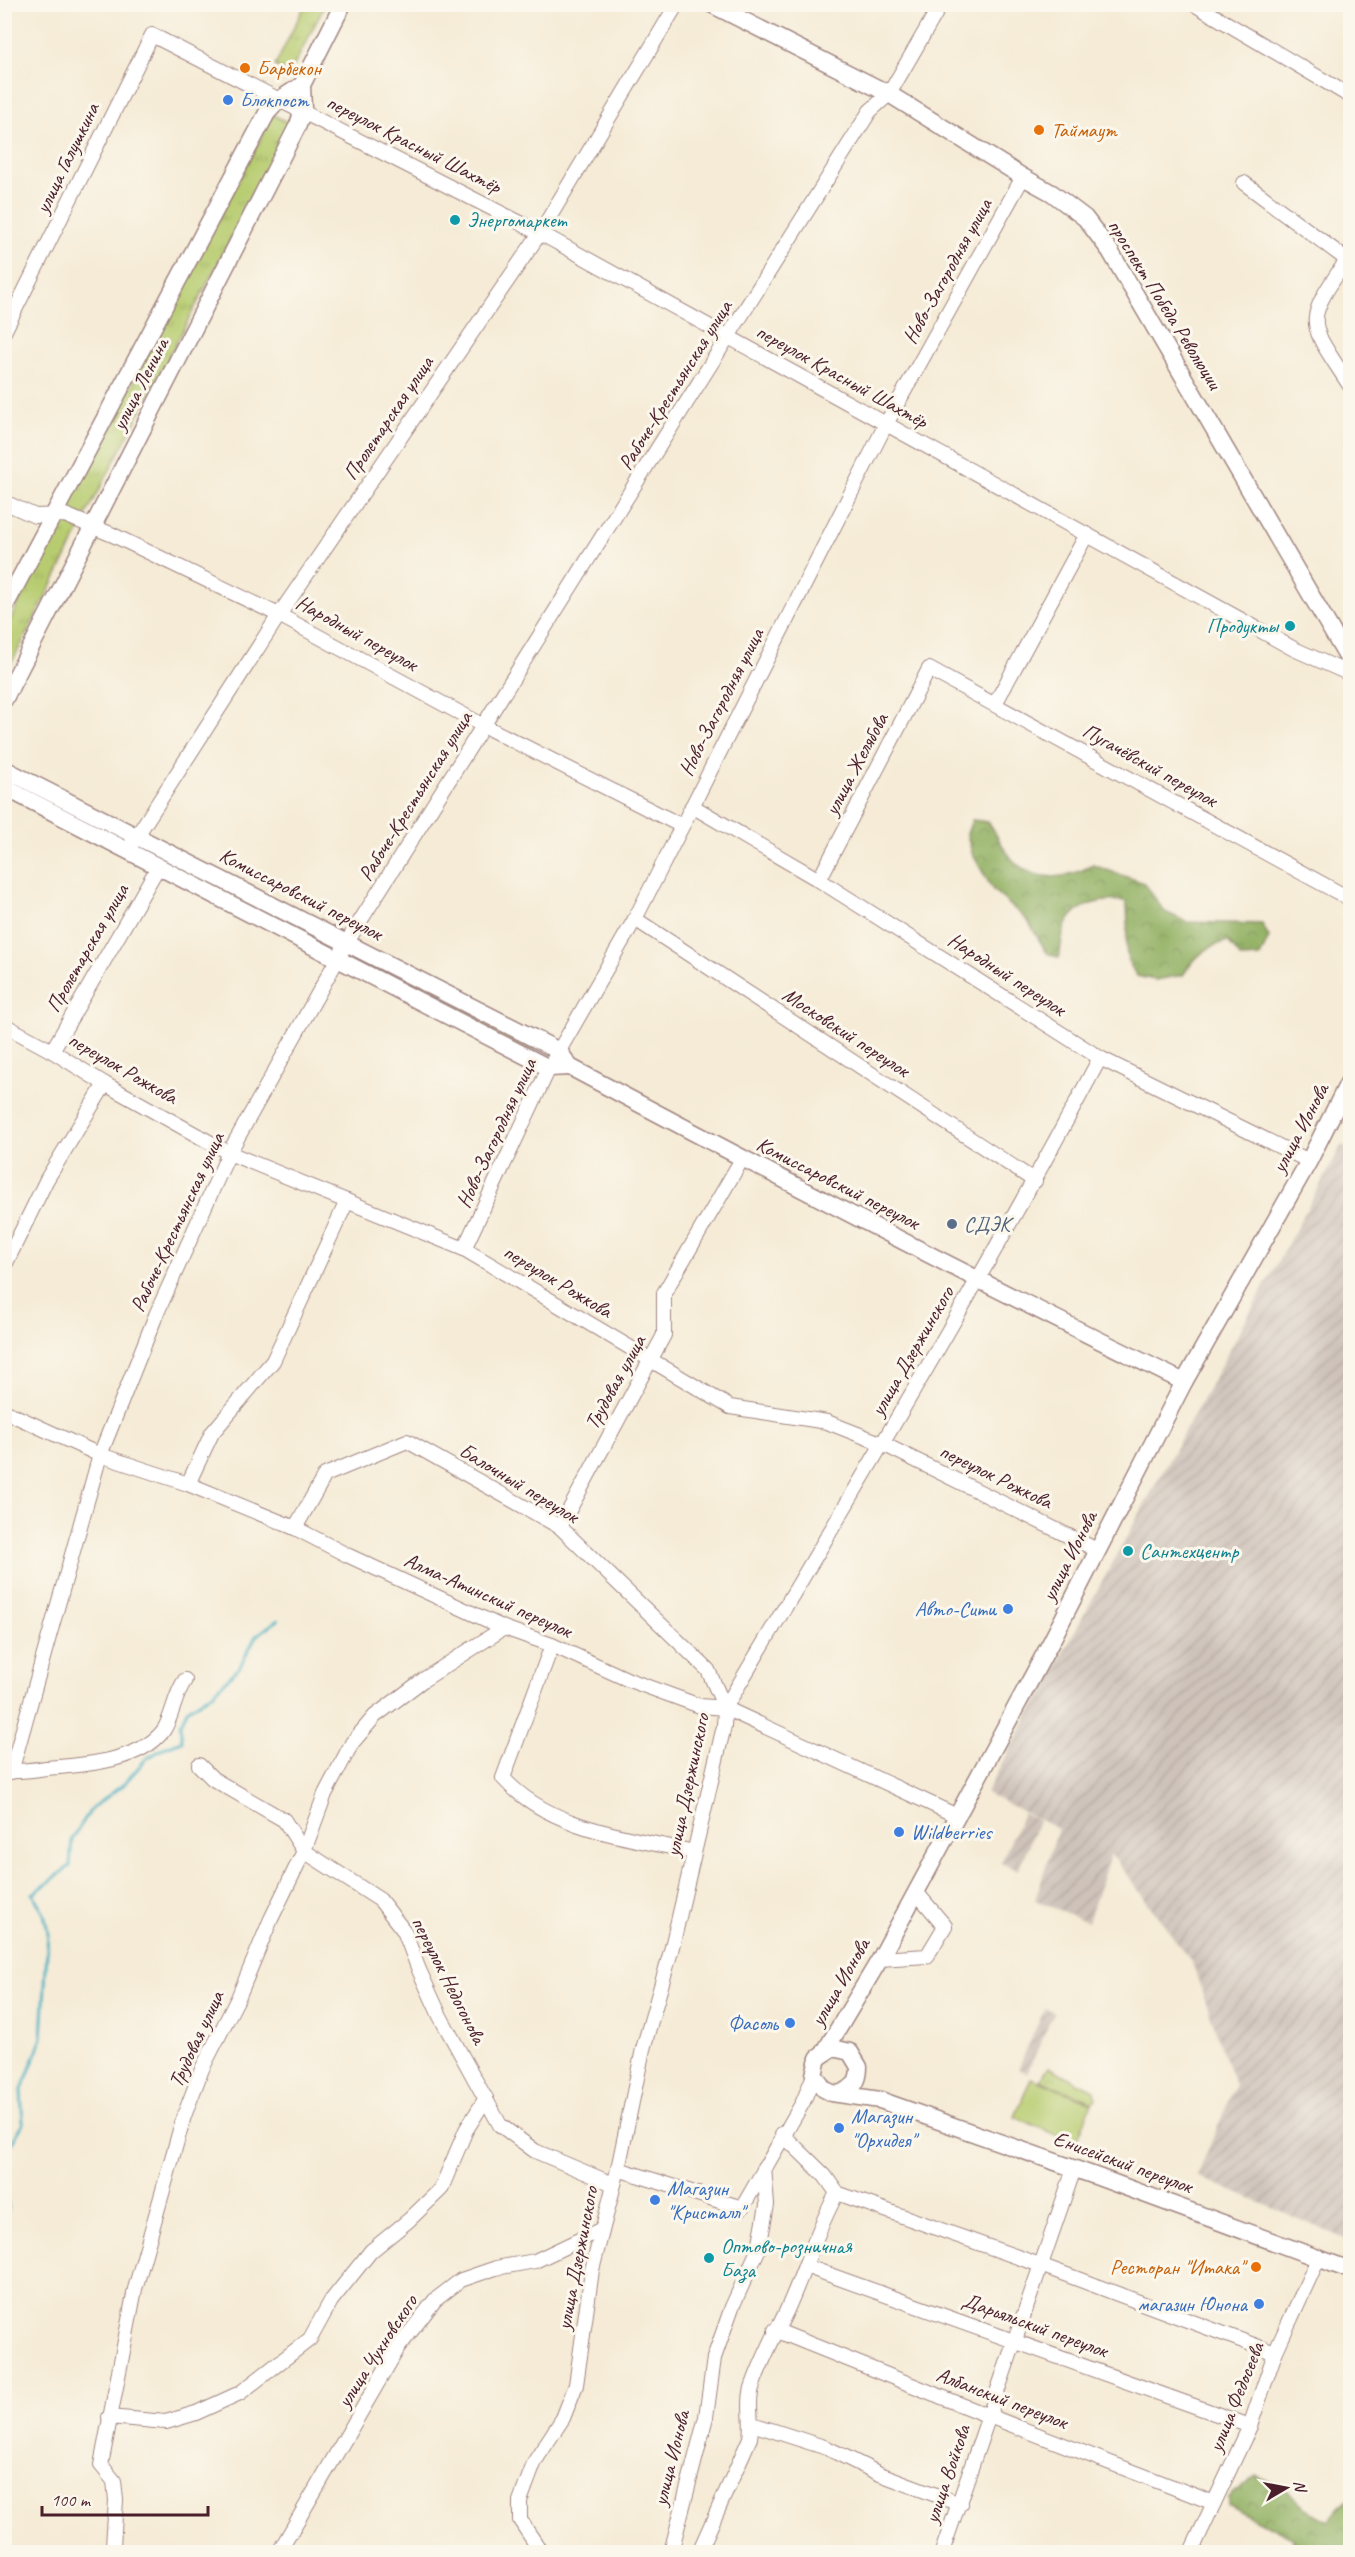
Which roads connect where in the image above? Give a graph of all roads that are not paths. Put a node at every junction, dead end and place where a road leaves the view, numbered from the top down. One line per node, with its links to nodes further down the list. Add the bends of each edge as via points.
1 (343, 4): 7 (main road, улица Ленина)
2 (677, 4): 14 (street, Пролетарская улица)
3 (711, 4): 8 (main road, проспект Победа Революции)
4 (941, 4): 8 (street, Рабоче-Крестьянская улица)
5 (1194, 4): 9 (street)
6 (152, 35): 10 (street, переулок Красный Шахтёр); 16 (street, улица Галушкина)
7 (302, 85): 10 (main road, улица Ленина); 11 (main road, улица Ленина)
8 (889, 94): 12 (main road, проспект Победа Революции); 17 (street, Рабоче-Крестьянская улица, via 870,111)
9 (1350, 96)
10 (279, 100): 11 (street, переулок Красный Шахтёр); 21 (main road, улица Ленина, via 267,113)
11 (303, 110): 14 (street, переулок Красный Шахтёр); 22 (main road, улица Ленина)
12 (1023, 177): 19 (street, Ново-Загородняя улица); 26 (main road, проспект Победа Революции, via 1085,218 1110,250)
13 (1244, 183): 15 (street)
14 (540, 233): 17 (street, переулок Красный Шахтёр); 25 (street, Пролетарская улица)
15 (1349, 261): 18 (street, via 1320,299 1315,314 1317,334)
16 (4, 332)
17 (729, 338): 19 (street, переулок Красный Шахтёр); 31 (street, Рабоче-Крестьянская улица)
18 (1350, 386)
19 (886, 424): 23 (street, переулок Красный Шахтёр); 34 (street, Ново-Загородняя улица)
20 (4, 502): 21 (street, Народный переулок, via 35,516)
21 (53, 514): 22 (street, Народный переулок, via 65,514); 24 (main road, улица Ленина)
22 (92, 527): 25 (street, Народный переулок); 29 (main road, улица Ленина)
23 (1087, 534): 28 (street, переулок Красный Шахтёр, via 1294,649); 30 (street)
24 (4, 608)
25 (279, 615): 31 (street, Народный переулок); 36 (street, Пролетарская улица)
26 (1348, 651)
27 (929, 669): 30 (street, Пугачёвский переулок); 39 (street, улица Желябова)
28 (1350, 674)
29 (4, 700)
30 (995, 704): 40 (street, Пугачёвский переулок)
31 (484, 726): 35 (street, Народный переулок); 42 (street, Рабоче-Крестьянская улица)
32 (4, 769): 36 (main road, Комиссаровский переулок)
33 (4, 787): 37 (main road, Комиссаровский переулок)
34 (692, 806): 35 (street, Ново-Загородняя улица); 39 (street, Народный переулок)
35 (682, 826): 41 (street, Ново-Загородняя улица)
36 (136, 835): 37 (street, Пролетарская улица); 42 (main road, Комиссаровский переулок)
37 (127, 852): 38 (main road, Комиссаровский переулок)
38 (158, 867): 43 (main road, Комиссаровский переулок); 45 (street, Пролетарская улица)
39 (819, 880): 47 (street, Народный переулок)
40 (1350, 900)
41 (635, 919): 46 (street, Ново-Загородняя улица); 55 (street, Московский переулок)
42 (347, 942): 43 (street, Рабоче-Крестьянская улица); 46 (main road, Комиссаровский переулок)
43 (338, 960): 49 (main road, Комиссаровский переулок); 52 (street, Рабоче-Крестьянская улица)
44 (4, 1025): 45 (street, переулок Рожкова)
45 (52, 1051): 51 (street, переулок Рожкова)
46 (559, 1052): 48 (main road, Комиссаровский переулок); 49 (street, Ново-Загородняя улица)
47 (1100, 1058): 54 (street, Народный переулок); 55 (street, улица Дзержинского)
48 (570, 1067): 49 (main road, Комиссаровский переулок); 53 (main road, Комиссаровский переулок)
49 (549, 1068): 57 (street, Ново-Загородняя улица)
50 (1350, 1078): 54 (main road, улица Ионова)
51 (105, 1084): 52 (street, переулок Рожкова); 58 (street, via 47,1179)
52 (230, 1153): 56 (street, переулок Рожкова); 64 (street, Рабоче-Крестьянская улица, via 156,1316)
53 (742, 1159): 59 (main road, Комиссаровский переулок); 60 (street, Трудовая улица, via 664,1293 664,1335)
54 (1309, 1161): 61 (main road, улица Ионова)
55 (1035, 1181): 59 (street, улица Дзержинского)
56 (347, 1201): 57 (street, переулок Рожкова); 65 (street, via 273,1361 212,1433)
57 (464, 1249): 60 (street, переулок Рожкова)
58 (4, 1267)
59 (978, 1281): 61 (main road, Комиссаровский переулок); 63 (street, улица Дзержинского)
60 (651, 1360): 63 (street, переулок Рожкова, via 730,1407 827,1422); 66 (street, Трудовая улица)
61 (1184, 1382): 68 (main road, улица Ионова)
62 (4, 1410): 64 (street, Алма-Атинский переулок)
63 (883, 1444): 68 (street, переулок Рожкова); 72 (street, улица Дзержинского)
64 (100, 1455): 65 (street, Алма-Атинский переулок); 74 (street, Рабоче-Крестьянская улица)
65 (188, 1484): 67 (street, Алма-Атинский переулок)
66 (560, 1527): 67 (street, Балочный переулок, via 407,1441 325,1475); 72 (street, Балочный переулок, via 708,1670)
67 (295, 1528): 69 (street, Алма-Атинский переулок)
68 (1097, 1550): 75 (main road, улица Ионова)
69 (504, 1628): 70 (street, Алма-Атинский переулок); 76 (street, Трудовая улица, via 375,1716 352,1743 336,1773)
70 (552, 1645): 72 (street, Алма-Атинский переулок, via 649,1688 700,1706); 77 (street, via 503,1778 541,1810 567,1821)
71 (185, 1680): 74 (street, via 174,1698 165,1729 141,1747 108,1761)
72 (725, 1708): 75 (street, Алма-Атинский переулок); 77 (street, улица Дзержинского)
73 (199, 1765): 76 (street, via 213,1779 284,1820)
74 (8, 1771)
75 (955, 1815): 78 (main road, улица Ионова)
76 (304, 1851): 86 (street, переулок Недогонова, via 380,1900 404,1930 440,2016); 104 (street, Трудовая улица, via 184,2116 135,2289)
77 (694, 1852): 91 (street, улица Дзержинского, via 643,2049)
78 (916, 1892): 79 (main road, улица Ионова); 79 (street, via 945,1926 927,1956)
79 (880, 1959): 80 (main road, улица Ионова)
80 (863, 1989): 81 (main road, улица Ионова); 82 (main road, via 850,2017 849,2029)
81 (825, 2051): 82 (main road, via 842,2048); 83 (main road, via 814,2066)
82 (857, 2063): 85 (main road, via 855,2084); 87 (main road, via 866,2085)
83 (814, 2075): 84 (main road); 88 (street)
84 (824, 2089): 85 (main road); 88 (street, via 814,2090)
85 (841, 2093): 87 (main road, Енисейский переулок)
86 (486, 2098): 93 (street, переулок Недогонова, via 500,2125 535,2151); 104 (street, via 466,2130 441,2189 370,2251 330,2301 310,2340 240,2393 196,2413 166,2422)
87 (880, 2100): 92 (main road, Енисейский переулок)
88 (803, 2102): 89 (street)
89 (782, 2134): 90 (street); 94 (street)
90 (764, 2167): 91 (street, via 742,2208); 112 (street, улица Ионова, via 767,2205 759,2248 714,2358 706,2417)
91 (618, 2169): 93 (street, улица Дзержинского)
92 (1074, 2169): 96 (main road, Енисейский переулок); 97 (street)
93 (613, 2184): 95 (street, улица Дзержинского)
94 (837, 2193): 97 (street); 98 (street)
95 (602, 2229): 110 (street, улица Чухновского, via 535,2261 461,2280 435,2300 398,2348); 111 (street, улица Дзержинского, via 592,2270 576,2385 563,2418 536,2461 520,2502 520,2520)
96 (1319, 2257): 99 (main road, Енисейский переулок); 102 (street, улица Федосеева)
97 (1042, 2265): 101 (street, улица Войкова); 102 (street)
98 (805, 2266): 100 (street); 101 (street, Дарьяльский переулок)
99 (1350, 2270)
100 (775, 2330): 103 (street, Албанский переулок); 105 (street, via 752,2389 748,2410)
101 (1016, 2340): 103 (street, улица Войкова); 106 (street, Дарьяльский переулок)
102 (1275, 2353): 106 (street, улица Федосеева)
103 (989, 2416): 107 (street, Албанский переулок); 108 (street, улица Войкова)
104 (109, 2417): 109 (street, Трудовая улица, via 101,2465 114,2481 116,2500)
105 (752, 2424): 108 (street, via 827,2448 880,2474); 113 (street, via 750,2438)
106 (1250, 2426): 107 (street, улица Федосеева)
107 (1215, 2503): 115 (street, улица Федосеева)
108 (960, 2504): 114 (street, улица Войкова)
109 (109, 2553)
110 (279, 2553)
111 (541, 2553)
112 (671, 2553)
113 (699, 2553)
114 (942, 2553)
115 (1191, 2553)

